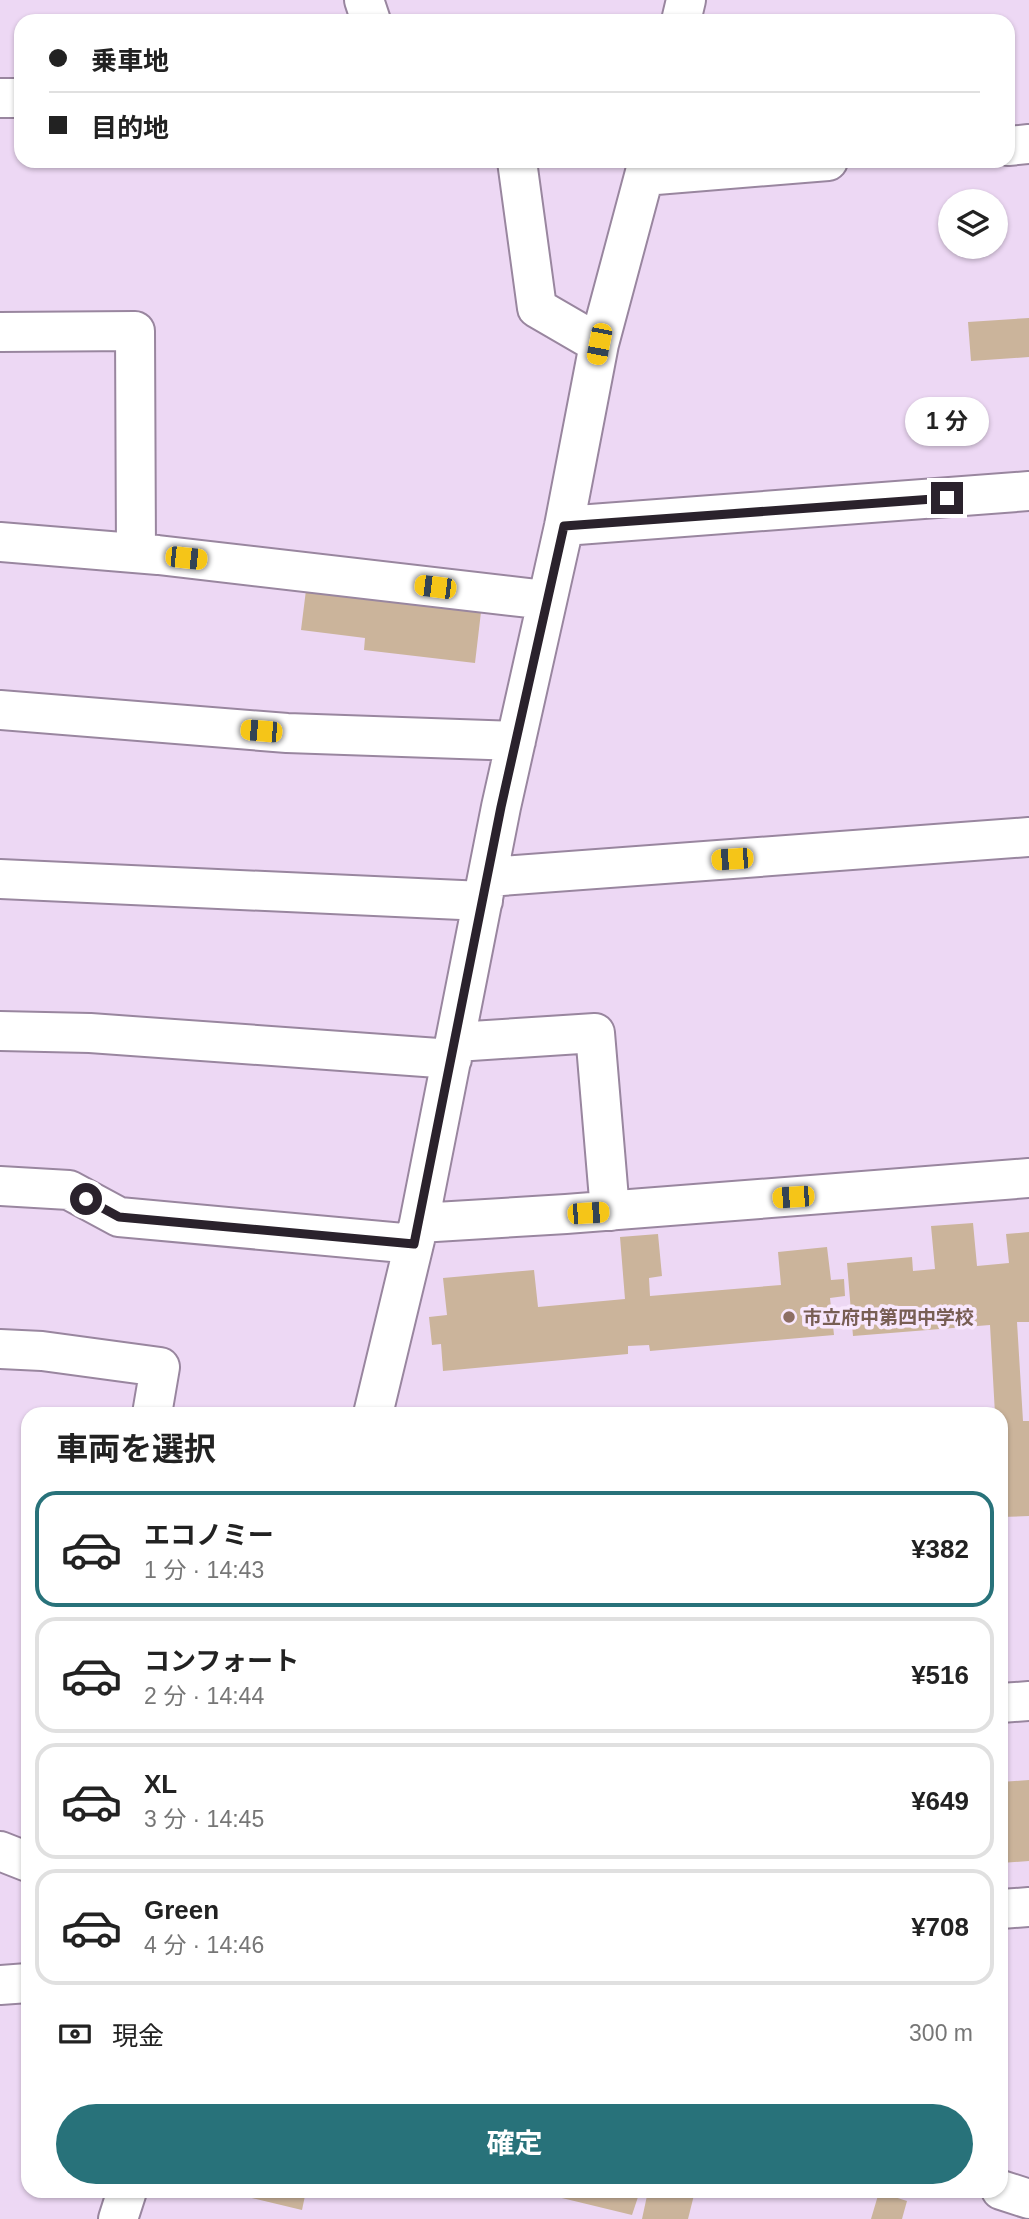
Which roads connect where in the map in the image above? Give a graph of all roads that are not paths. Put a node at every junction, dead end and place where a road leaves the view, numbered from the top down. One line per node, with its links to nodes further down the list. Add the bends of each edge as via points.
1 (518, 168): 5 (main road, via 537,308)
2 (669, 168): 3 (main road)
3 (646, 169): 5 (main road)
4 (0, 332): 9 (main road, via 135,331)
5 (599, 344): 7 (main road)
6 (1029, 491): 7 (main road)
7 (564, 526): 10 (main road)
8 (0, 542): 9 (main road)
9 (136, 553): 10 (main road)
10 (546, 600): 12 (main road)
11 (0, 710): 12 (main road, via 287,733)
12 (516, 741): 15 (main road)
13 (1029, 837): 15 (main road)
14 (0, 879): 15 (main road)
15 (486, 889): 17 (main road)
16 (0, 1031): 17 (main road)
17 (454, 1051): 20 (main road, via 595,1033); 21 (main road)
18 (1029, 1178): 20 (main road)
19 (0, 1186): 21 (main road, via 69,1190 119,1217)
20 (610, 1211): 21 (main road)
21 (417, 1233): 24 (main road)
22 (0, 1349): 23 (main road, via 160,1367)
23 (153, 1407)
24 (375, 1407)
25 (1029, 1701): 26 (main road)
26 (1008, 1702)
27 (0, 1851): 28 (main road)
28 (21, 1859)
29 (1029, 1907): 30 (main road)
30 (1008, 1908)
31 (21, 1984): 32 (main road)
32 (0, 1985)
33 (1008, 2192): 35 (main road)
34 (125, 2198): 36 (main road)
35 (1029, 2199)
36 (118, 2219)

